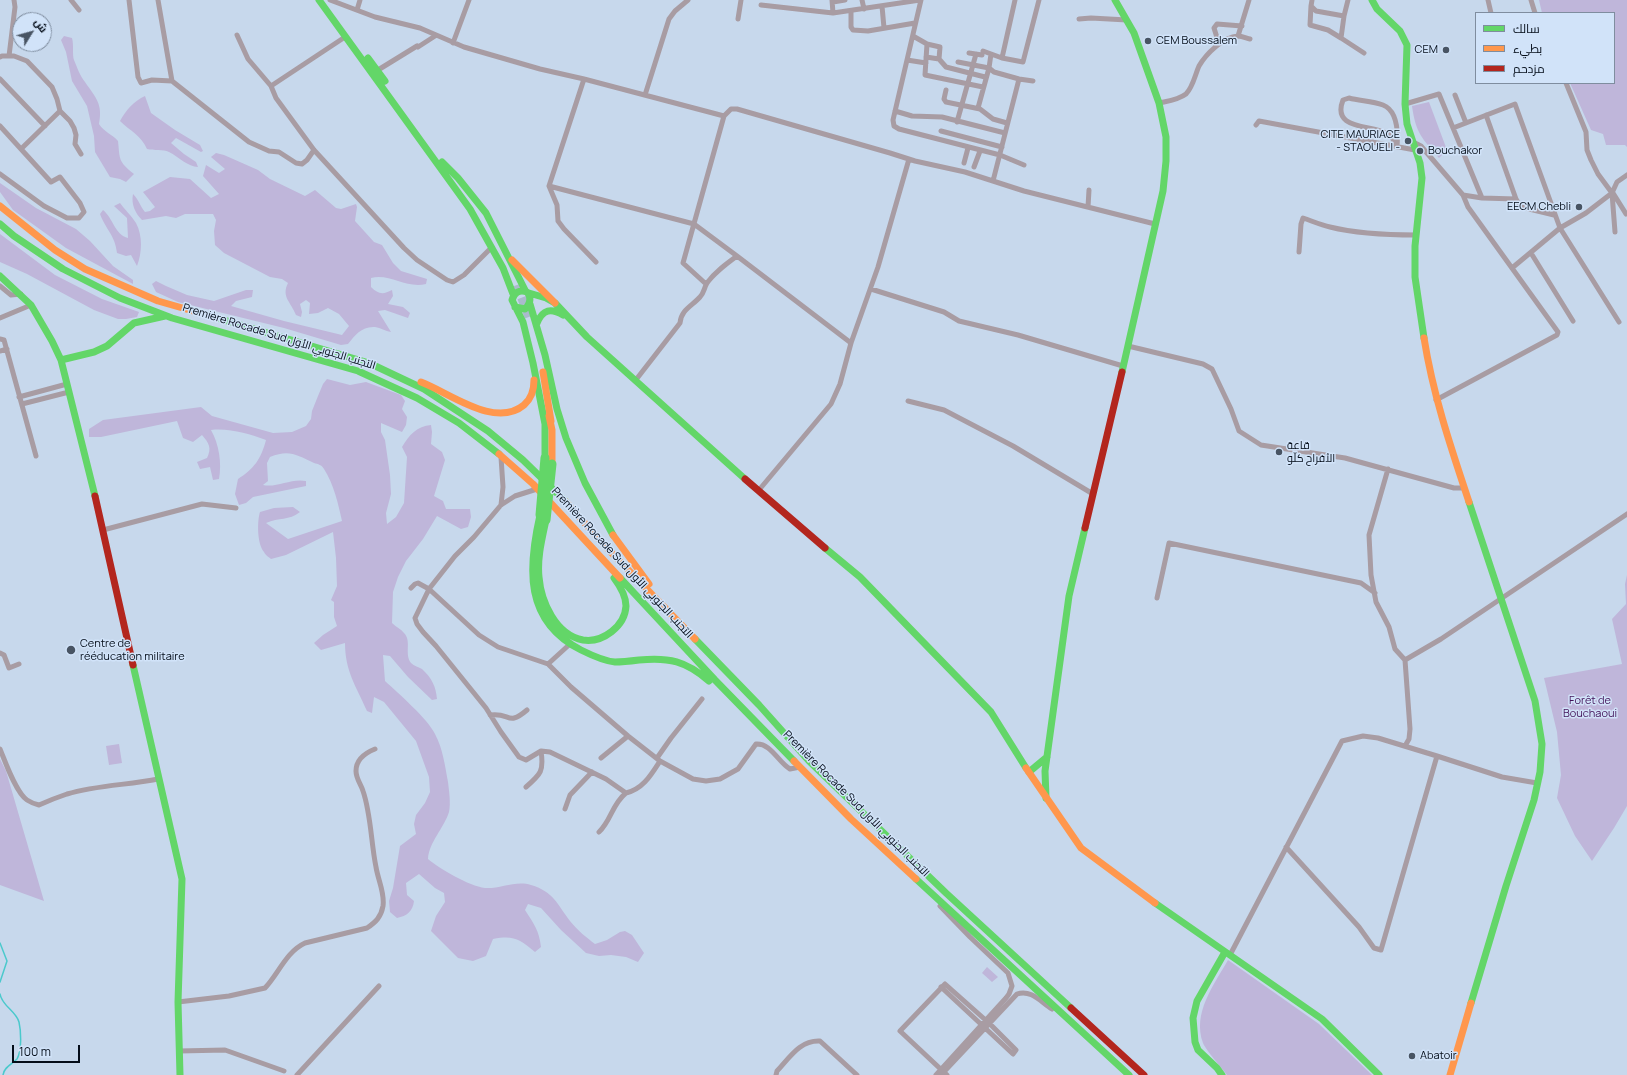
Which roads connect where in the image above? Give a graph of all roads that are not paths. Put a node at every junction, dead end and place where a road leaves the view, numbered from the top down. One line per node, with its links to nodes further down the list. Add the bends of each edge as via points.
1 (14, 0): 57 (street)
2 (71, 0): 29 (street)
3 (129, 0): 72 (street, via 139,80 141,83 152,80)
4 (158, 0): 72 (street)
5 (319, 0): 46 (main road)
6 (326, 0): 66 (main road)
7 (330, 0): 30 (street)
8 (360, 0): 30 (street)
9 (469, 0): 49 (street)
10 (688, 0): 79 (street, via 669,19)
11 (741, 0): 36 (street)
12 (844, 0): 23 (street)
13 (862, 0): 28 (street)
14 (920, 0): 27 (street); 39 (street)
15 (1015, 0): 59 (street)
16 (1032, 0): 24 (street)
17 (1114, 0): 38 (main road)
18 (1249, 0): 40 (street)
19 (1348, 0): 35 (street)
20 (1372, 0): 82 (main road, via 1377,10 1400,31 1407,44)
21 (1488, 0): 33 (street)
22 (1531, 0): 34 (street)
23 (833, 1): 32 (street)
24 (1039, 1): 59 (street, via 1023,62)
25 (1311, 3): 35 (street, via 1316,11); 47 (street, via 1310,25 1328,30)
26 (761, 5): 32 (street)
27 (882, 6): 28 (street); 41 (street)
28 (864, 9): 31 (street)
29 (79, 10)
30 (357, 10): 43 (street, via 420,28)
31 (851, 11): 32 (street); 41 (street, via 853,30)
32 (833, 12)
33 (1490, 12)
34 (1535, 12)
35 (1344, 16): 47 (street)
36 (738, 19)
37 (1079, 19): 38 (street)
38 (1127, 20): 81 (main road)
39 (915, 23): 41 (street); 44 (street)
40 (1242, 26): 45 (street); 51 (street, via 1217,24 1214,28)
41 (884, 28)
42 (237, 35): 76 (street, via 248,59)
43 (435, 36): 49 (street); 66 (street)
44 (912, 36): 50 (street); 61 (street)
45 (1238, 36): 48 (street); 51 (street)
46 (345, 37): 76 (street); 133 (main road, via 465,202)
47 (1341, 38): 52 (street)
48 (1250, 39)
49 (453, 43): 70 (street, via 540,69)
50 (927, 44): 58 (street); 60 (street, via 940,47)
51 (1219, 44): 81 (street, via 1200,66 1186,94)
52 (1364, 52)
53 (969, 53): 54 (street)
54 (980, 53): 55 (street); 64 (street)
55 (991, 54): 59 (street); 65 (street)
56 (1, 56): 57 (street)
57 (9, 56): 86 (street, via 27,61 52,87)
58 (926, 57): 60 (street); 63 (street)
59 (1002, 58)
60 (938, 59): 67 (street, via 946,67)
61 (907, 60): 63 (street); 85 (street)
62 (958, 62): 64 (street)
63 (926, 63): 74 (street, via 925,75)
64 (973, 65): 65 (street); 67 (street)
65 (989, 68): 68 (street); 71 (street, via 994,72)
66 (378, 70): 110 (main road)
67 (970, 74): 68 (street); 74 (street)
68 (986, 77): 77 (street)
69 (0, 79): 95 (street)
70 (584, 79): 79 (street); 117 (street)
71 (1019, 79): 73 (street); 91 (street)
72 (172, 81): 105 (street, via 249,142 269,151 279,152 302,164)
73 (1033, 81)
74 (967, 84): 77 (street); 83 (street)
75 (1566, 84): 119 (street, via 1586,132 1587,150 1591,160)
76 (271, 86): 105 (street, via 276,98)
77 (983, 87): 84 (street)
78 (946, 90): 83 (street, via 945,101)
79 (645, 95): 88 (street)
80 (1456, 96): 92 (street)
81 (1159, 103): 129 (main road, via 1166,137 1166,162 1163,191)
82 (1405, 104): 96 (street, via 1438,94); 100 (main road, via 1407,124)
83 (961, 105): 84 (street); 90 (street)
84 (978, 108): 89 (street)
85 (895, 111): 90 (street, via 912,116 942,117); 103 (street, via 893,122 897,129)
86 (60, 112): 95 (street); 107 (street, via 74,128 75,144)
87 (1486, 115): 92 (street); 122 (street); 126 (street, via 1515,104)
88 (724, 116): 109 (street, via 730,109 737,110); 128 (street)
89 (997, 121): 91 (street); 97 (street)
90 (957, 122): 97 (street)
91 (1007, 123): 99 (street)
92 (1466, 123): 96 (street)
93 (1256, 124): 102 (street, via 1259,121)
94 (0, 126): 104 (street)
95 (45, 126): 104 (street)
96 (1453, 128): 121 (street)
97 (994, 130): 99 (street)
98 (941, 131): 101 (street)
99 (1005, 133): 101 (street)
100 (1414, 146): 102 (street); 120 (street, via 1421,146); 132 (main road, via 1422,178)
101 (1002, 147): 108 (street)
102 (1397, 147): 102 (street, via 1395,117 1384,105 1349,98 1343,100 1340,108 1342,116 1348,122 1388,134)
103 (968, 148): 106 (street); 111 (street)
104 (21, 149): 114 (street, via 51,182 60,177 80,203 84,212 79,218 66,218 44,206)
105 (314, 150): 133 (street, via 404,248 447,280 453,282 462,277)
106 (980, 151): 108 (street); 113 (street)
107 (81, 154)
108 (1000, 156): 112 (street); 116 (street)
109 (909, 159): 116 (street); 144 (street)
110 (442, 162): 136 (main road, via 481,206); 142 (main road, via 479,214)
111 (964, 163)
112 (1024, 164)
113 (974, 167)
114 (0, 174)
115 (1627, 176): 119 (street, via 1617,182)
116 (993, 181): 124 (street)
117 (549, 186): 128 (street); 138 (street, via 557,205 558,221)
118 (1090, 190): 124 (street)
119 (1612, 193): 125 (street); 130 (street, via 1586,213); 131 (street)
120 (1463, 195): 121 (street); 139 (street, via 1468,207)
121 (1482, 198): 122 (street)
122 (1516, 199): 126 (street, via 1521,207)
123 (0, 206): 168 (main road, Première Rocade Sud التجنب الجنوبي الأول, via 54,250 85,269 158,301)
124 (1088, 207): 129 (street)
125 (1626, 214)
126 (1554, 216): 130 (street)
127 (0, 224): 151 (main road, Première Rocade Sud التجنب الجنوبي الأول, via 63,269)
128 (694, 224): 137 (street); 141 (street, via 683,263)
129 (1155, 224): 164 (main road)
130 (1560, 228): 135 (street); 159 (street)
131 (1615, 232)
132 (1416, 235): 134 (street, via 1374,234 1329,227 1303,218); 175 (main road, via 1415,277 1418,305)
133 (492, 247): 147 (main road)
134 (1299, 252)
135 (1531, 253): 139 (street); 157 (street)
136 (508, 255): 145 (main road); 148 (main road)
137 (737, 256): 141 (street, via 717,271); 163 (street)
138 (596, 262)
139 (1512, 268): 175 (street, via 1549,318 1558,332 1557,335)
140 (0, 276): 146 (main road)
141 (706, 284): 172 (street, via 704,292 683,312 680,323)
142 (517, 285)
143 (0, 286): 146 (street, via 11,295)
144 (871, 289): 163 (street); 170 (street, via 944,312 959,321 1018,335)
145 (527, 292): 147 (main road, via 520,290); 148 (main road); 149 (main road, via 531,298)
146 (20, 294): 150 (main road)
147 (513, 294): 152 (main road, via 512,302)
148 (555, 303): 161 (main road)
149 (530, 304): 152 (main road, via 522,309); 154 (main road, via 541,299 546,300); 160 (main road); 178 (main road, via 525,318)
150 (31, 305): 156 (street); 167 (main road)
151 (139, 305): 153 (main road, Première Rocade Sud التجنب الجنوبي الأول); 158 (main road, via 144,314)
152 (516, 307): 169 (main road, via 523,322)
153 (165, 316): 158 (main road); 181 (main road, Première Rocade Sud التجنب الجنوبي الأول, via 358,371 417,398 459,423)
154 (565, 316): 160 (main road, via 548,310); 161 (main road)
155 (529, 317): 171 (main road)
156 (0, 318)
157 (1573, 321)
158 (139, 322): 167 (main road, via 126,329 107,346)
159 (1619, 322)
160 (536, 323): 179 (main road, via 558,412)
161 (587, 336): 172 (main road)
162 (0, 339): 165 (street, via 4,340)
163 (851, 343): 185 (street, via 840,384 831,404)
164 (1128, 346): 170 (main road); 182 (street, via 1203,364 1212,369 1239,432 1262,445 1345,458)
165 (7, 349): 166 (street); 174 (street)
166 (0, 351)
167 (61, 360): 173 (main road)
168 (369, 363): 169 (main road, via 407,375 482,410 502,414 523,406 532,394); 204 (main road, Première Rocade Sud التجنب الجنوبي الأول, via 412,382 439,398 523,460)
169 (533, 363): 191 (main road, bridge, via 545,424)
170 (1123, 366): 186 (main road)
171 (543, 369): 178 (main road); 179 (main road)
172 (635, 381): 185 (main road)
173 (68, 388): 174 (street); 177 (street); 192 (main road)
174 (20, 397): 177 (street)
175 (1436, 400): 183 (main road)
176 (908, 401): 186 (street, via 944,410 1014,446)
177 (22, 404): 180 (street)
178 (552, 430): 191 (main road, bridge, via 552,464)
179 (572, 454): 204 (main road, via 599,511 633,564)
180 (36, 456)
181 (501, 456): 184 (main road, Première Rocade Sud التجنب الجنوبي الأول); 187 (street)
182 (1388, 469): 183 (street, via 1454,488); 195 (street, via 1369,535 1371,575)
183 (1464, 488): 197 (main road)
184 (537, 489): 187 (street, via 515,496); 190 (main road, Première Rocade Sud التجنب الجنوبي الأول)
185 (759, 490): 219 (main road, via 860,577 977,697 991,712)
186 (1093, 494): 214 (main road, via 1069,596)
187 (501, 505): 194 (street)
188 (236, 508): 192 (street, via 202,504)
189 (1627, 514): 197 (street)
190 (562, 515): 191 (main road, via 614,577 624,596 626,605 621,622 601,638 583,640 572,635 555,622 549,612 538,574); 207 (main road, Première Rocade Sud التجنب الجنوبي الأول)
191 (543, 517): 198 (main road, via 532,555 534,593 544,619)
192 (103, 530): 220 (main road)
193 (411, 588): 194 (street, via 418,583)
194 (429, 589): 202 (street, via 479,635 494,645); 206 (street, via 415,618 417,624)
195 (1375, 594): 196 (street, via 1361,583 1169,543); 200 (street, via 1395,649)
196 (1156, 598)
197 (1500, 600): 200 (street); 221 (main road, via 1535,701 1542,744)
198 (570, 644): 202 (street); 207 (main road, via 615,662 661,658 679,661 694,668)
199 (0, 653): 201 (street, via 4,655 9,668)
200 (1405, 660): 209 (street, via 1410,729)
201 (19, 664)
202 (548, 664): 208 (street)
203 (702, 699): 216 (street, via 670,738)
204 (759, 705): 247 (main road, Première Rocade Sud التجنب الجنوبي الأول, via 809,761 893,842)
205 (527, 710): 206 (street, via 514,719 498,714)
206 (490, 715): 212 (street, via 520,757 526,760)
207 (766, 732): 217 (main road, Première Rocade Sud التجنب الجنوبي الأول)
208 (628, 736): 215 (street); 216 (street)
209 (1405, 746): 213 (street); 227 (street, via 1363,736 1342,741)
210 (0, 748): 220 (street, via 20,792 26,800 39,805 68,794)
211 (374, 749): 232 (street, via 359,760 356,770 357,779 363,790 376,868 384,898 381,915 376,922 367,928 298,946 265,988 229,996)
212 (541, 751): 218 (street, via 550,752); 222 (street, via 543,765 539,776)
213 (1437, 756): 221 (street, via 1502,777); 227 (street, via 1381,950 1374,948 1359,927)
214 (1047, 757): 219 (main road); 224 (main road)
215 (601, 758)
216 (659, 759): 217 (street, via 694,780 720,779 738,769 753,746 759,744 768,748 790,769); 223 (street, via 642,786)
217 (800, 767): 228 (main road, Première Rocade Sud التجنب الجنوبي الأول, via 851,819)
218 (592, 772): 223 (street); 225 (street, via 570,795)
219 (1029, 772): 224 (main road)
220 (158, 779): 232 (main road, via 182,879)
221 (1537, 783): 250 (main road)
222 (526, 787)
223 (626, 793): 226 (street, via 616,804 606,826)
224 (1046, 798): 229 (main road, via 1081,848)
225 (566, 809)
226 (599, 832)
227 (1286, 847): 229 (street)
228 (929, 891): 233 (main road, Première Rocade Sud التجنب الجنوبي الأول); 234 (street, via 945,912 1011,977 1012,986 1009,994)
229 (1227, 953): 248 (main road, via 1197,1001 1193,1018 1198,1050); 249 (main road, via 1322,1019)
230 (379, 986): 241 (street)
231 (943, 986): 234 (street); 235 (street); 239 (street, via 900,1031)
232 (178, 1002): 236 (main road)
233 (1060, 1012): 234 (street, via 1034,996 1020,993); 237 (main road, Première Rocade Sud التجنب الجنوبي الأول)
234 (988, 1022): 235 (street); 235 (street, via 1016,1050 1013,1054)
235 (984, 1027): 239 (street)
236 (178, 1051): 238 (street, via 225,1050); 240 (main road)
237 (1110, 1058): 245 (main road); 246 (main road, Première Rocade Sud التجنب الجنوبي الأول)
238 (284, 1072)
239 (943, 1073): 244 (street)
240 (180, 1075)
241 (297, 1075)
242 (776, 1075): 243 (street, via 777,1070 802,1045 813,1040 820,1041)
243 (857, 1075)
244 (936, 1075)
245 (1123, 1075)
246 (1129, 1075)
247 (1144, 1075)
248 (1222, 1075)
249 (1379, 1075)
250 (1450, 1075)

